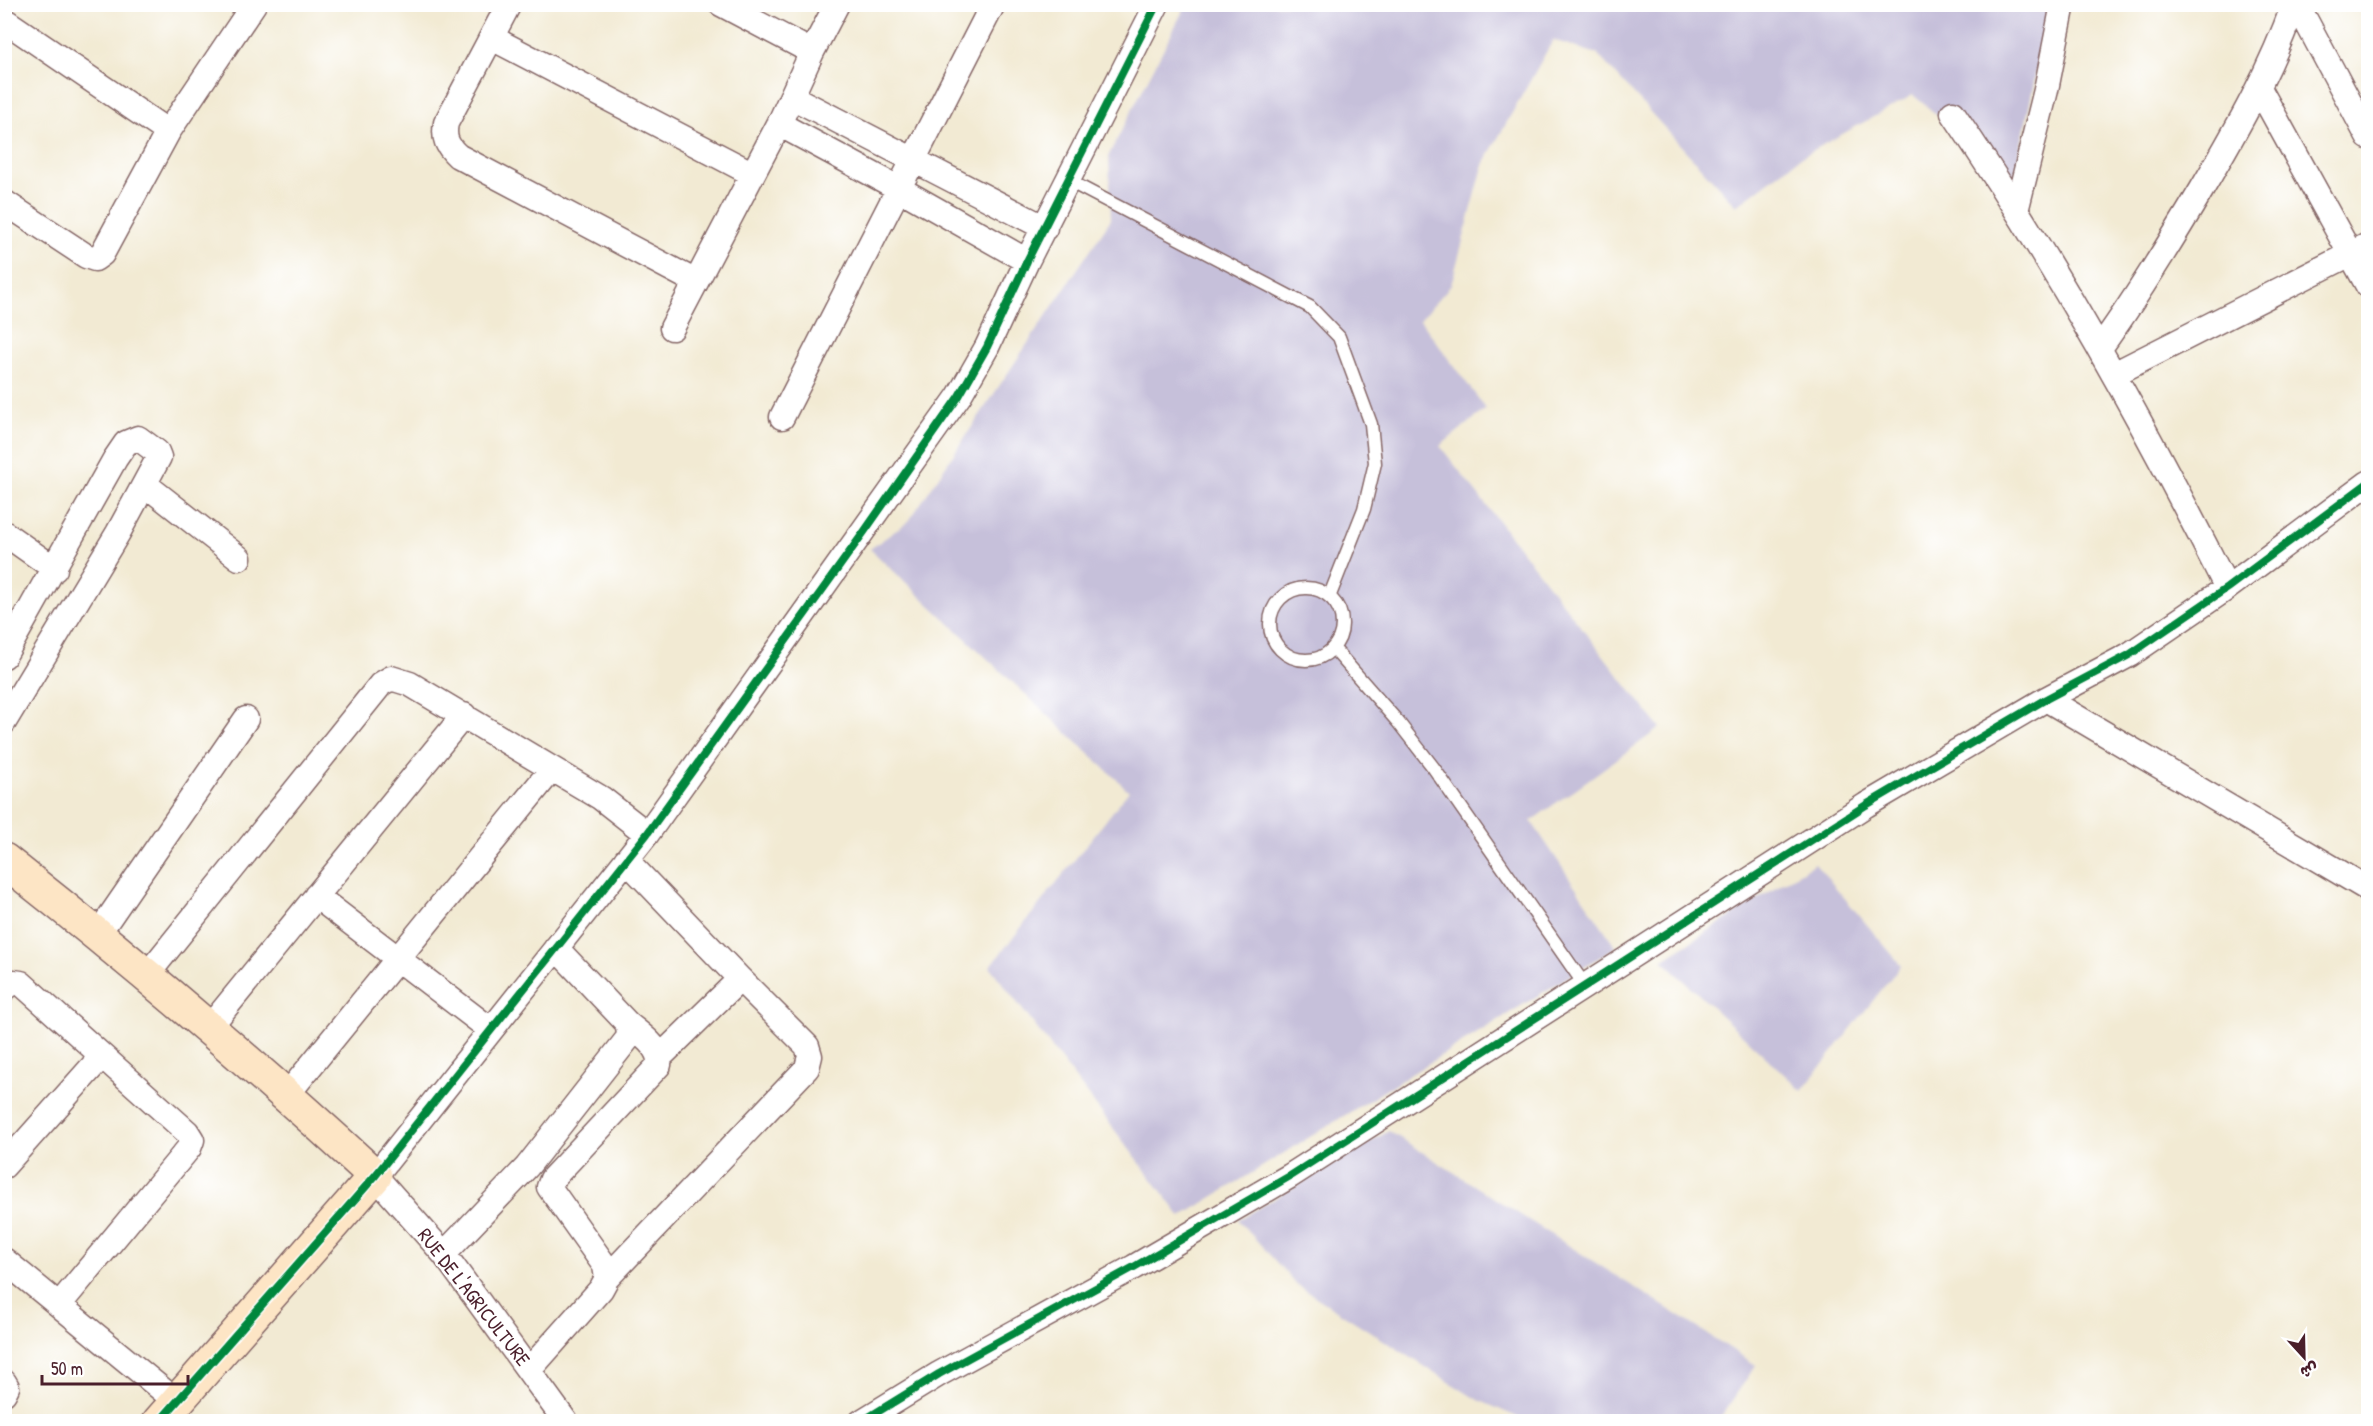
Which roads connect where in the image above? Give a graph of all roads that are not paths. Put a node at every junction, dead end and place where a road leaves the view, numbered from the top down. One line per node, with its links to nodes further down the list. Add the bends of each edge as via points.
1 (254, 4): 16 (street)
2 (509, 4): 10 (street)
3 (721, 4): 11 (street)
4 (837, 4): 11 (street)
5 (993, 4): 18 (street)
6 (1157, 4): 20 (street)
7 (2063, 4): 23 (street)
8 (2295, 4): 12 (street); 17 (street)
9 (4, 20): 16 (street)
10 (492, 38): 19 (street); 27 (street, via 446,123 448,147 458,156)
11 (812, 52): 13 (street)
12 (2259, 88): 25 (street); 30 (street, via 2168,247)
13 (792, 97): 15 (street); 18 (street)
14 (1953, 113): 23 (street)
15 (779, 124): 19 (street); 21 (street)
16 (168, 132): 22 (street, via 102,254 95,259)
17 (2368, 137)
18 (913, 160): 21 (street); 24 (street)
19 (751, 173): 27 (street)
20 (1068, 181): 24 (street); 39 (lane, via 1310,307 1339,338 1371,424 1375,464 1364,509)
21 (898, 188): 26 (street); 32 (street)
22 (4, 202)
23 (2017, 207): 30 (street)
24 (1045, 228): 26 (street)
25 (2360, 249): 28 (street); 31 (street)
26 (1027, 261): 47 (street, via 959,396)
27 (696, 282): 29 (street)
28 (2368, 286)
29 (672, 328)
30 (2100, 348): 31 (street)
31 (2114, 374): 38 (street)
32 (782, 417)
33 (2368, 483): 38 (street)
34 (146, 485): 36 (street); 37 (street, via 159,457 138,438 132,439 115,459); 45 (street)
35 (4, 533): 37 (street)
36 (239, 558)
37 (55, 569): 41 (street)
38 (2227, 588): 42 (street, via 2128,655)
39 (1330, 595): 40 (lane, via 1342,615 1340,637); 40 (lane, via 1309,586 1286,591 1271,609 1269,632 1281,651 1303,660 1320,658)
40 (1334, 649): 57 (lane, via 1433,767)
41 (5, 653)
42 (2046, 699): 50 (street); 57 (street, via 1866,805)
43 (464, 715): 46 (street); 51 (street); 55 (street, via 398,678 385,680)
44 (246, 719): 52 (street)
45 (4, 722)
46 (552, 769): 47 (street, via 601,798); 54 (street)
47 (647, 834): 49 (street)
48 (4, 860): 52 (street)
49 (626, 860): 53 (street); 56 (street)
50 (2368, 888)
51 (316, 896): 54 (street); 60 (street)
52 (98, 934): 55 (street)
53 (556, 948): 59 (street); 61 (street)
54 (397, 960): 61 (street); 64 (street)
55 (147, 975): 60 (street)
56 (740, 979): 63 (street); 71 (street, via 807,1046 807,1068)
57 (1586, 987): 78 (street, via 1290,1176)
58 (4, 989): 62 (street, via 14,982 21,983)
59 (628, 1024): 63 (street); 66 (street, via 629,1037 623,1046)
60 (208, 1029): 64 (street)
61 (491, 1030): 67 (street)
62 (100, 1056): 65 (street); 72 (street, via 188,1132 192,1140)
63 (660, 1057): 68 (street, via 659,1065 552,1179)
64 (287, 1095): 67 (street)
65 (4, 1166)
66 (527, 1167): 68 (street); 69 (street)
67 (375, 1176): 69 (street, RUE DE L'AGRICULTURE); 76 (street)
68 (549, 1187): 71 (street, via 605,1266)
69 (444, 1254): 73 (street, RUE DE L'AGRICULTURE)
70 (4, 1260): 72 (street)
71 (607, 1278): 73 (street)
72 (59, 1305): 76 (street)
73 (530, 1369): 77 (street, RUE DE L'AGRICULTURE)
74 (4, 1382): 75 (street)
75 (4, 1393)
76 (167, 1411)
77 (566, 1422)
78 (861, 1422)

